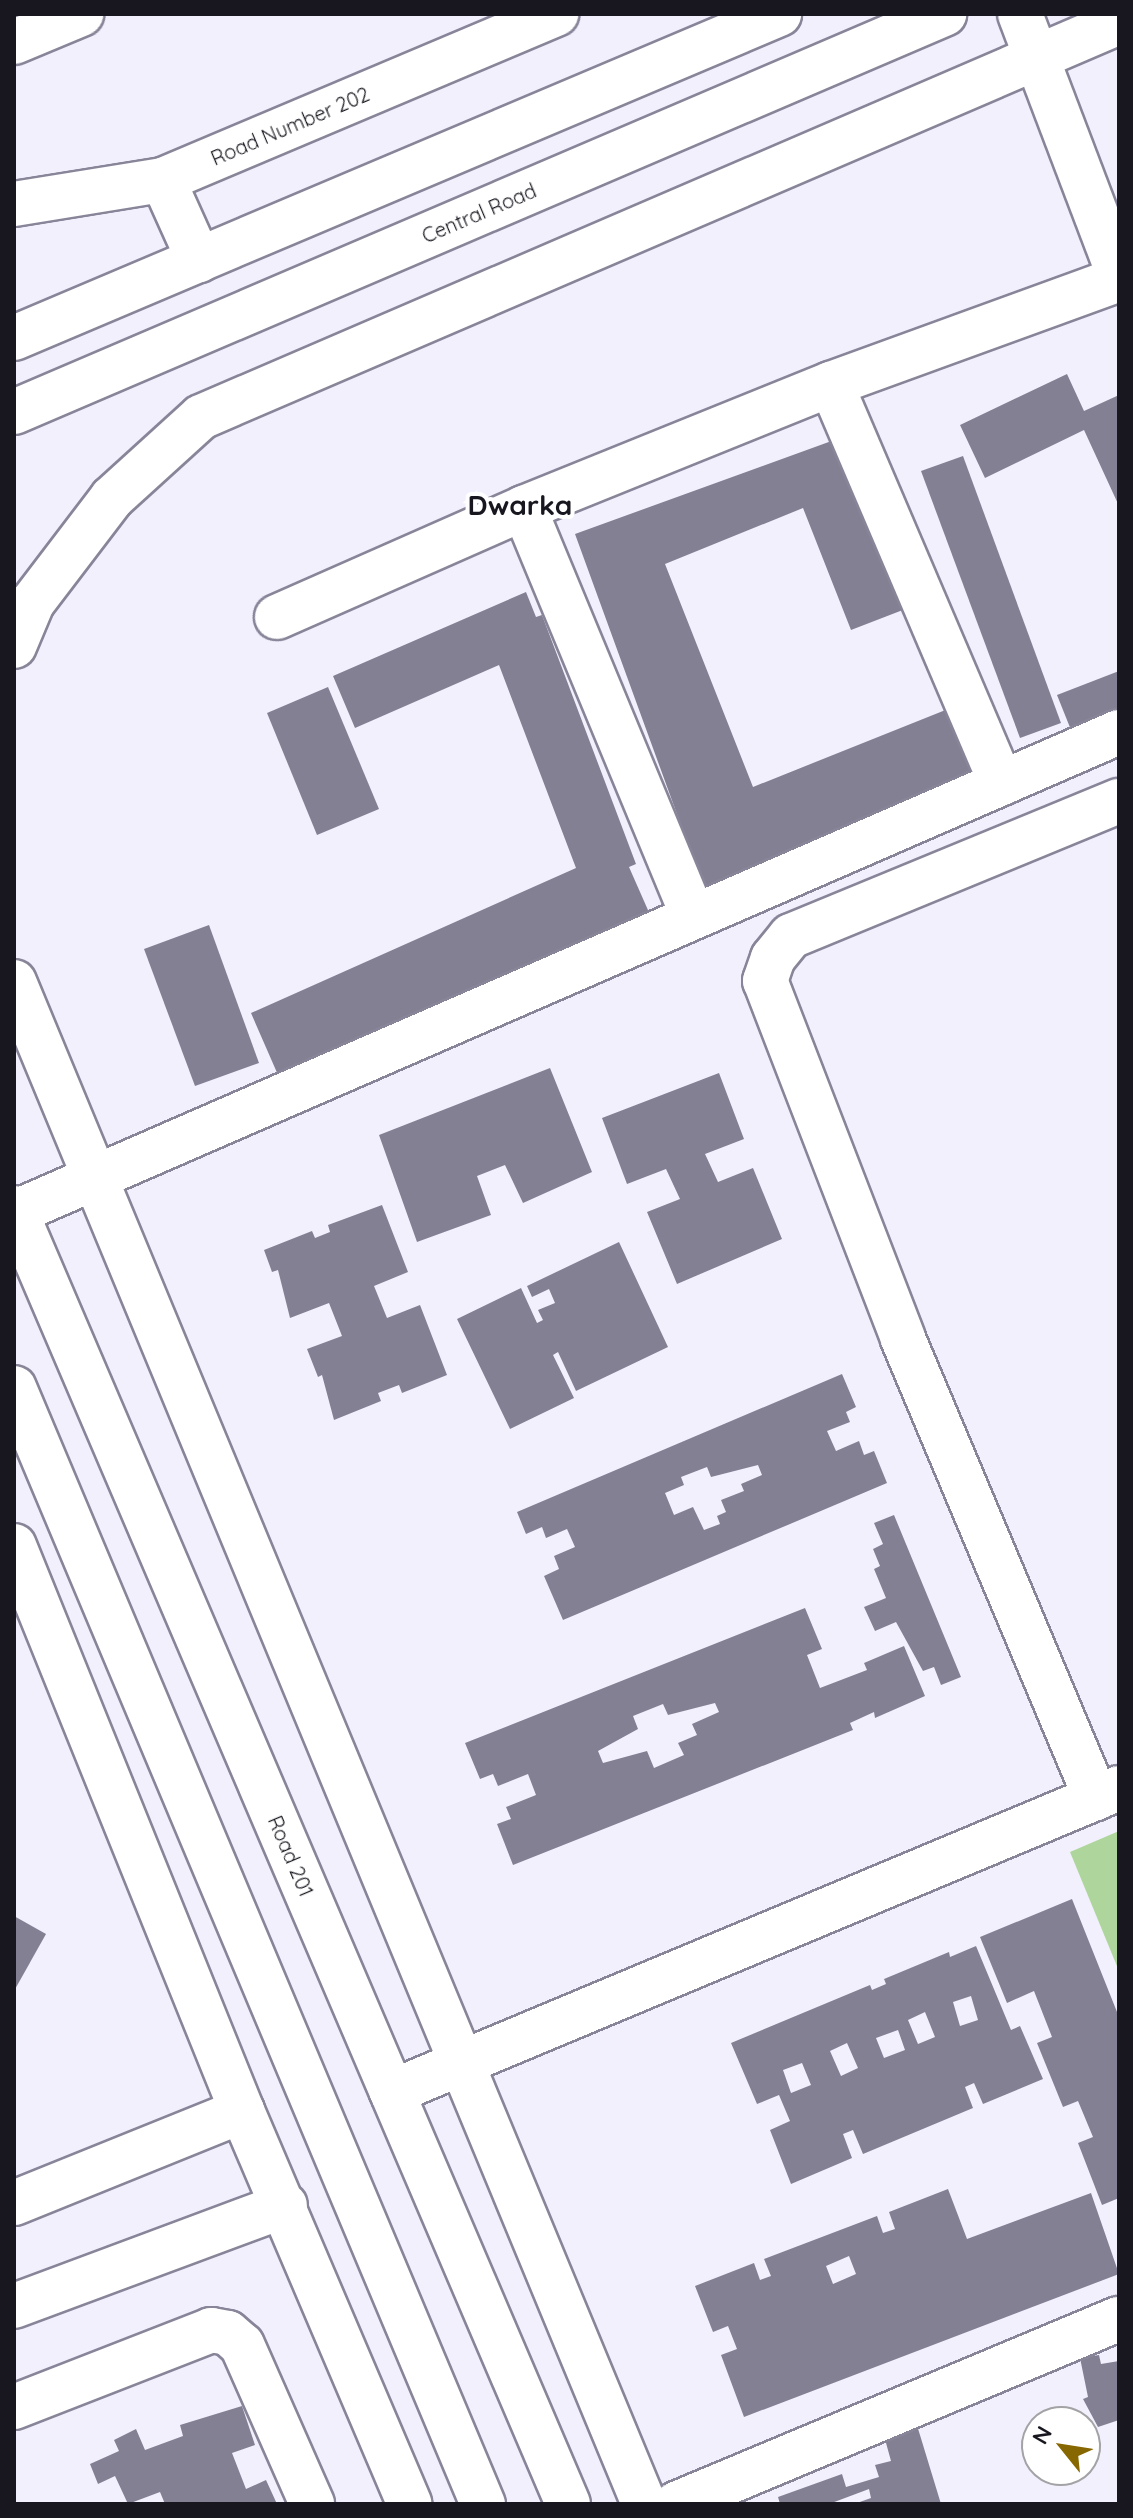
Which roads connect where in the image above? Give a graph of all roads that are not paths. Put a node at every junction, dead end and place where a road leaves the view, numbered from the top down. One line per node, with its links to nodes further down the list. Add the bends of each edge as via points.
1 (81, 14): 7 (street)
2 (556, 14): 9 (street, Road Number 202)
3 (779, 14): 11 (street)
4 (944, 14): 17 (street, Central Road)
5 (1020, 14): 8 (street)
6 (1119, 22): 8 (street)
7 (14, 42)
8 (1035, 58): 12 (street); 22 (street, via 201,417 112,498 32,603)
9 (163, 180): 10 (street, Road Number 202); 11 (street)
10 (14, 204)
11 (199, 260): 13 (street)
12 (1119, 277): 16 (street)
13 (84, 309): 14 (street); 15 (street)
14 (14, 312)
15 (14, 338)
16 (831, 384): 20 (street); 24 (street)
17 (69, 388): 18 (street, Central Road); 19 (street)
18 (14, 412)
19 (14, 446)
20 (524, 508): 21 (street); 26 (street)
21 (277, 617)
22 (14, 646)
23 (1119, 732): 24 (street)
24 (1001, 783): 26 (street)
25 (1119, 801): 32 (street, via 791,936 773,958 765,981 903,1338)
26 (693, 916): 28 (street)
27 (14, 982): 28 (street)
28 (94, 1178): 29 (street); 33 (street)
29 (15, 1210): 34 (street, Road 201)
30 (14, 1388): 44 (street)
31 (14, 1546): 35 (street)
32 (1107, 1793): 33 (street)
33 (458, 2064): 34 (street); 46 (street)
34 (392, 2092): 45 (street, Road 201)
35 (242, 2111): 36 (street); 37 (street)
36 (14, 2203)
37 (285, 2205): 38 (street); 43 (street)
38 (14, 2306)
39 (1119, 2319): 41 (street)
40 (14, 2407): 42 (street, via 211,2330 228,2333 242,2345)
41 (748, 2490): 47 (street)
42 (312, 2504)
43 (410, 2504)
44 (483, 2504)
45 (568, 2504)
46 (644, 2504)
47 (676, 2504)

